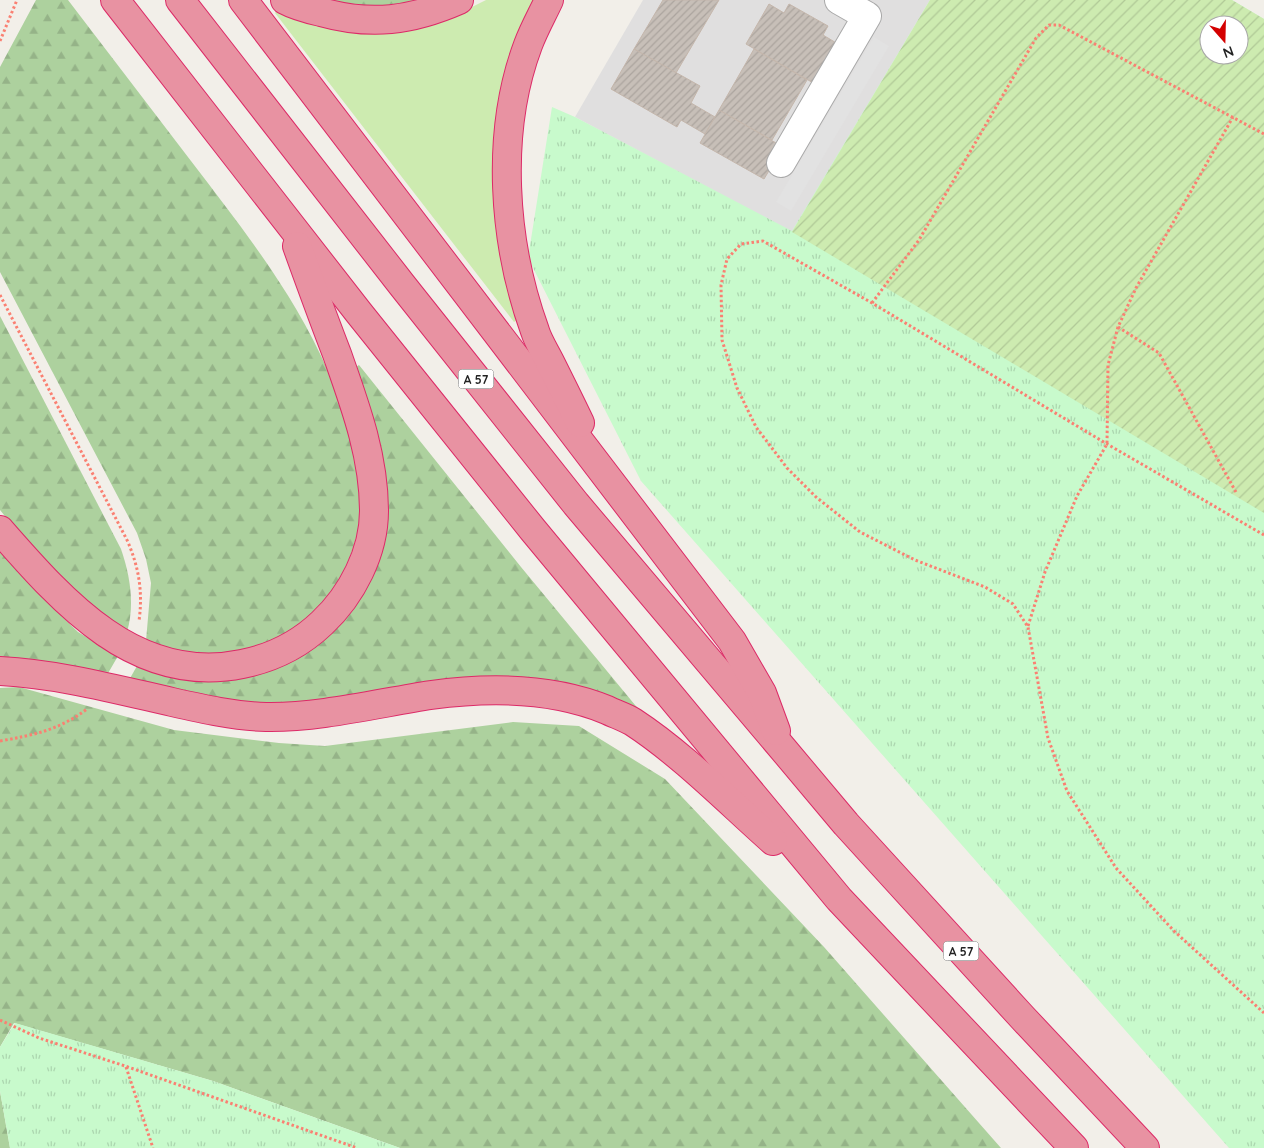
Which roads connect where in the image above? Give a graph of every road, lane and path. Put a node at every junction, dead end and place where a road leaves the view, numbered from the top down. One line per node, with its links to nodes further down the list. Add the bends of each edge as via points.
1 (17, 0): 9 (path)
2 (115, 0): 13 (highway)
3 (180, 0): 27 (highway, A 57, via 576,504)
4 (243, 0): 18 (highway)
5 (285, 0): 6 (highway, via 334,16 373,21 418,15)
6 (458, 0)
7 (549, 0): 18 (highway, via 528,45 511,113 506,178 513,242 520,284 535,332)
8 (838, 0): 12 (lane, via 867,16)
9 (0, 41)
10 (1233, 117): 11 (path); 15 (path, via 1060,25 1049,25 1036,38 919,240); 16 (path, via 1136,288)
11 (1264, 134)
12 (782, 163)
13 (288, 221): 20 (highway, via 362,428 372,469 374,513 368,545 349,590 329,617 292,646 250,662 198,668 159,660 132,649 85,619); 28 (highway, via 533,530)
14 (0, 295): 23 (path, via 134,556 141,590)
15 (872, 303): 17 (path); 22 (path, via 762,241 741,244 727,259 721,284 722,340 737,388 756,427 787,468 816,497 860,532 914,560 985,587 1013,604)
16 (1118, 326): 17 (path, via 1108,365); 19 (path, via 1159,353)
17 (1107, 444): 21 (path); 22 (path, via 1077,496 1045,572)
18 (610, 482): 27 (highway, via 732,641 762,693)
19 (1237, 494)
20 (0, 530)
21 (1264, 536)
22 (1028, 627): 29 (path, via 1048,738 1067,791 1116,868 1174,931)
23 (138, 629)
24 (0, 671): 28 (highway, via 67,678 225,714 266,717 298,716 460,691 502,689 585,701 632,721 668,748)
25 (93, 705): 26 (path, via 51,730)
26 (0, 741)
27 (783, 749): 35 (highway, A 57, via 846,824)
28 (839, 899): 34 (highway)
29 (1264, 1013)
30 (0, 1020): 31 (path, via 39,1038)
31 (125, 1066): 32 (path); 33 (path)
32 (153, 1148)
33 (357, 1148)
34 (1074, 1148)
35 (1145, 1148)

